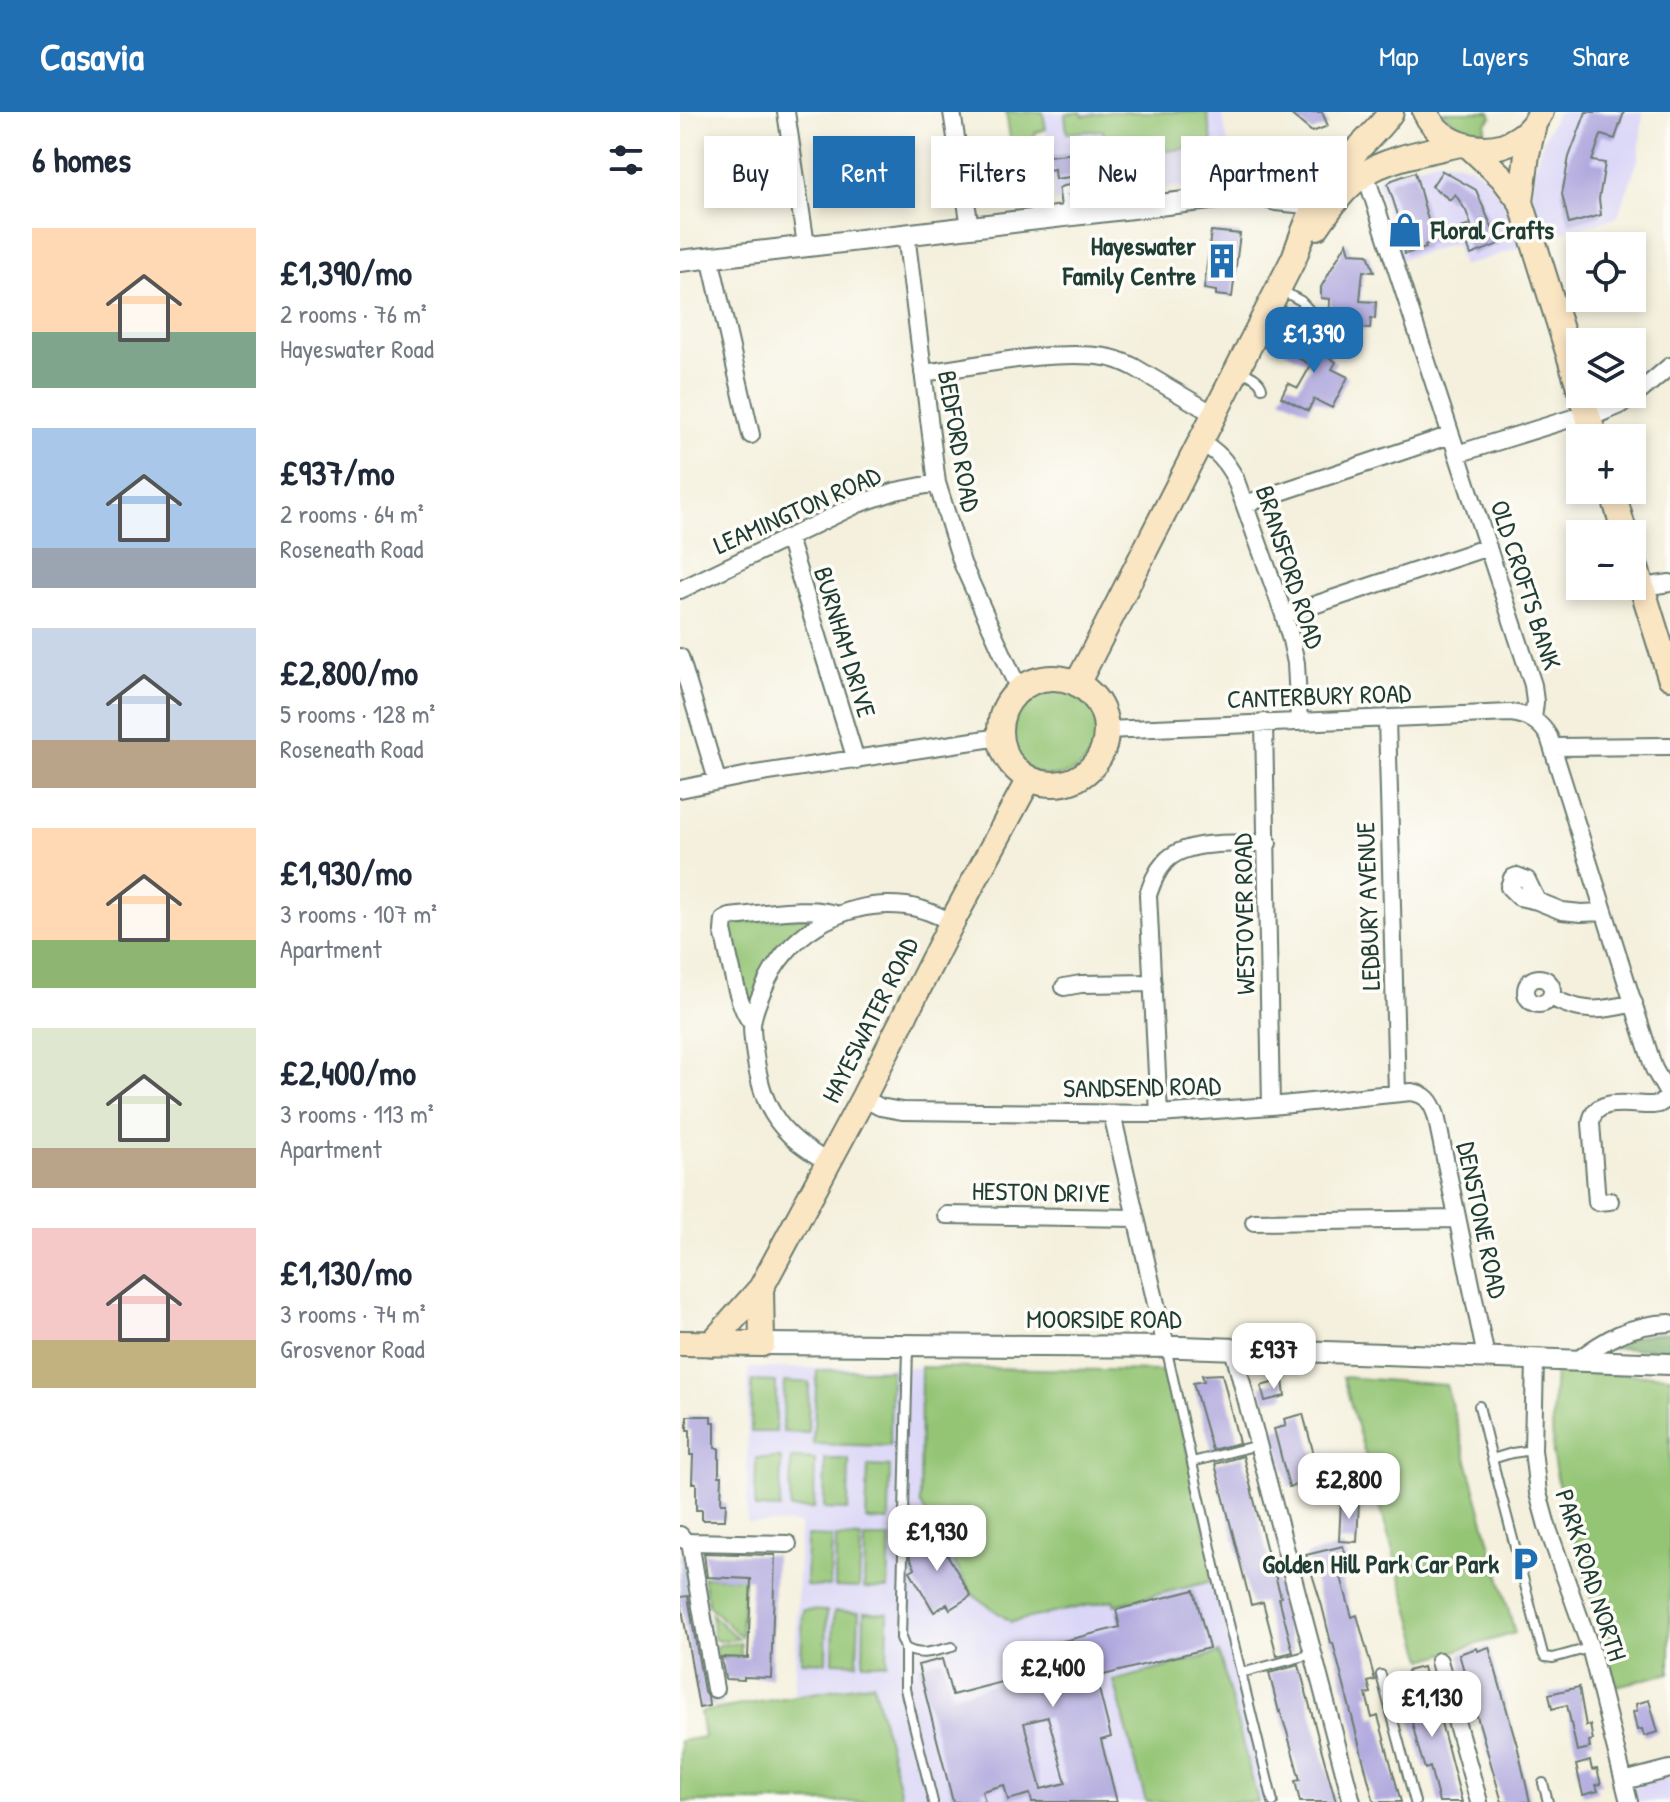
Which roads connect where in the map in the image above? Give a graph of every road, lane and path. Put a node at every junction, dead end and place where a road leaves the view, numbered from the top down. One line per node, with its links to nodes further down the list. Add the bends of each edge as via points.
1 (786, 112): 15 (street)
2 (952, 112): 13 (street)
3 (1391, 112): 7 (main road)
4 (1425, 112): 6 (main road, via 1442,135)
5 (1538, 118): 6 (main road, via 1521,137 1504,145); 10 (main road)
6 (1466, 146): 8 (main road); 10 (main road)
7 (1347, 161)
8 (1365, 173): 9 (main road); 27 (street, OLD CROFTS BANK)
9 (1347, 186)
10 (1521, 202): 24 (main road)
11 (1134, 208): 13 (street)
12 (1317, 208): 18 (main road)
13 (970, 227): 14 (street)
14 (906, 234): 15 (street); 22 (street, BEDFORD ROAD)
15 (806, 245): 16 (street)
16 (710, 257): 17 (street); 26 (street)
17 (680, 261)
18 (1279, 289): 19 (lane, via 1324,322); 21 (main road)
19 (1349, 325)
20 (1670, 366): 24 (street, via 1618,406 1599,414)
21 (1238, 370): 23 (lane); 25 (main road)
22 (923, 373): 25 (street, via 1031,358 1103,356 1134,367); 30 (street, BEDFORD ROAD)
23 (1262, 388)
24 (1586, 409): 29 (street, via 1576,417)
25 (1215, 415): 28 (main road)
26 (751, 435)
27 (1451, 435): 29 (street, OLD CROFTS BANK); 31 (street)
28 (1201, 443): 31 (street, BRANSFORD ROAD, via 1227,463); 41 (main road)
29 (1457, 454): 33 (street, OLD CROFTS BANK)
30 (937, 483): 32 (street, LEAMINGTON ROAD, via 877,497); 42 (street, BEDFORD ROAD, via 962,563)
31 (1245, 504): 38 (street, BRANSFORD ROAD)
32 (788, 538): 36 (street, LEAMINGTON ROAD); 51 (street, BURNHAM DRIVE)
33 (1488, 547): 38 (street); 44 (street, OLD CROFTS BANK, via 1533,685)
34 (1670, 583): 35 (street)
35 (1646, 586)
36 (680, 590)
37 (1646, 600): 40 (main road)
38 (1284, 615): 45 (street, BRANSFORD ROAD, via 1296,663)
39 (680, 657): 53 (street)
40 (1670, 677)
41 (1077, 684): 42 (main road, via 1042,679); 47 (main road, via 1097,701)
42 (1019, 690): 48 (main road, via 1007,703)
43 (1387, 718): 44 (street, CANTERBURY ROAD, via 1510,713); 45 (street, CANTERBURY ROAD); 65 (street, LEDBURY AVENUE)
44 (1533, 719): 50 (street, via 1545,729)
45 (1299, 721): 46 (street, CANTERBURY ROAD)
46 (1264, 722): 47 (street, CANTERBURY ROAD); 55 (street, WESTOVER ROAD)
47 (1106, 730): 52 (main road, via 1104,747 1087,772 1059,784)
48 (1000, 737): 51 (street); 52 (main road, via 1005,755)
49 (1670, 746): 50 (street)
50 (1552, 747): 57 (street)
51 (856, 760): 53 (street)
52 (1029, 779): 59 (main road, HAYESWATER ROAD)
53 (717, 780): 54 (street)
54 (680, 789)
55 (1268, 843): 60 (street, via 1204,845 1167,859 1148,895); 69 (street, WESTOVER ROAD)
56 (1537, 901): 57 (street, via 1562,911)
57 (1604, 912): 63 (street)
58 (837, 915): 59 (street, via 864,907 906,906); 64 (street, via 813,927 786,952 762,991); 64 (street, via 808,911 724,920 742,1005)
59 (952, 922): 68 (main road, HAYESWATER ROAD)
60 (1153, 983): 61 (street); 71 (street)
61 (1064, 987)
62 (1551, 997): 63 (street, via 1579,1009)
63 (1634, 1003): 67 (street, via 1654,1069)
64 (752, 1023): 72 (street, via 759,1078 772,1112 789,1135)
65 (1397, 1093): 66 (street, SANDSEND ROAD); 69 (street, SANDSEND ROAD)
66 (1425, 1096): 76 (street, DENSTONE ROAD, via 1436,1115)
67 (1670, 1097): 73 (street, via 1653,1105 1596,1109 1591,1123 1597,1202)
68 (863, 1098): 70 (street, SANDSEND ROAD, via 902,1111); 72 (main road, HAYESWATER ROAD)
69 (1271, 1106): 71 (street, SANDSEND ROAD)
70 (1112, 1114): 71 (street, SANDSEND ROAD); 75 (street)
71 (1159, 1114)
72 (827, 1162): 78 (main road, HAYESWATER ROAD)
73 (1610, 1201)
74 (946, 1215): 75 (street, HESTON DRIVE)
75 (1135, 1218): 84 (street)
76 (1457, 1219): 77 (street); 86 (street, DENSTONE ROAD)
77 (1254, 1222)
78 (761, 1288): 81 (main road, HAYESWATER ROAD); 82 (main road, HAYESWATER ROAD)
79 (1670, 1323): 88 (street, via 1625,1331)
80 (680, 1343): 81 (main road, MOORSIDE ROAD)
81 (711, 1344): 82 (main road, MOORSIDE ROAD)
82 (762, 1344): 83 (street, MOORSIDE ROAD)
83 (908, 1346): 84 (street, MOORSIDE ROAD); 99 (lane, via 901,1638)
84 (1166, 1347): 85 (street, MOORSIDE ROAD); 94 (lane)
85 (1233, 1349): 86 (street, MOORSIDE ROAD); 91 (street)
86 (1486, 1357): 87 (street, MOORSIDE ROAD)
87 (1535, 1360): 88 (street, MOORSIDE ROAD); 92 (street, PARK ROAD NORTH)
88 (1575, 1362): 89 (street, MOORSIDE ROAD)
89 (1670, 1364)
90 (1479, 1406): 93 (lane)
91 (1258, 1445): 94 (lane); 100 (street)
92 (1533, 1450): 93 (lane); 98 (street, PARK ROAD NORTH, via 1547,1526)
93 (1492, 1459): 98 (lane, via 1543,1654 1553,1658)
94 (1192, 1462): 102 (lane)
95 (685, 1538): 96 (street); 104 (street)
96 (788, 1544)
97 (952, 1647): 99 (lane, via 920,1654)
98 (1590, 1647): 106 (street, PARK ROAD NORTH)
99 (905, 1648): 108 (lane, via 905,1689)
100 (1313, 1654): 102 (lane); 110 (street)
101 (1439, 1661): 112 (street)
102 (1241, 1673): 109 (lane)
103 (1381, 1675): 111 (lane)
104 (715, 1689)
105 (1670, 1769): 106 (street)
106 (1624, 1781): 114 (street, PARK ROAD NORTH)
107 (1543, 1783): 113 (lane)
108 (933, 1802)
109 (1273, 1802)
110 (1352, 1802)
111 (1415, 1802)
112 (1479, 1802)
113 (1548, 1802)
114 (1629, 1802)

